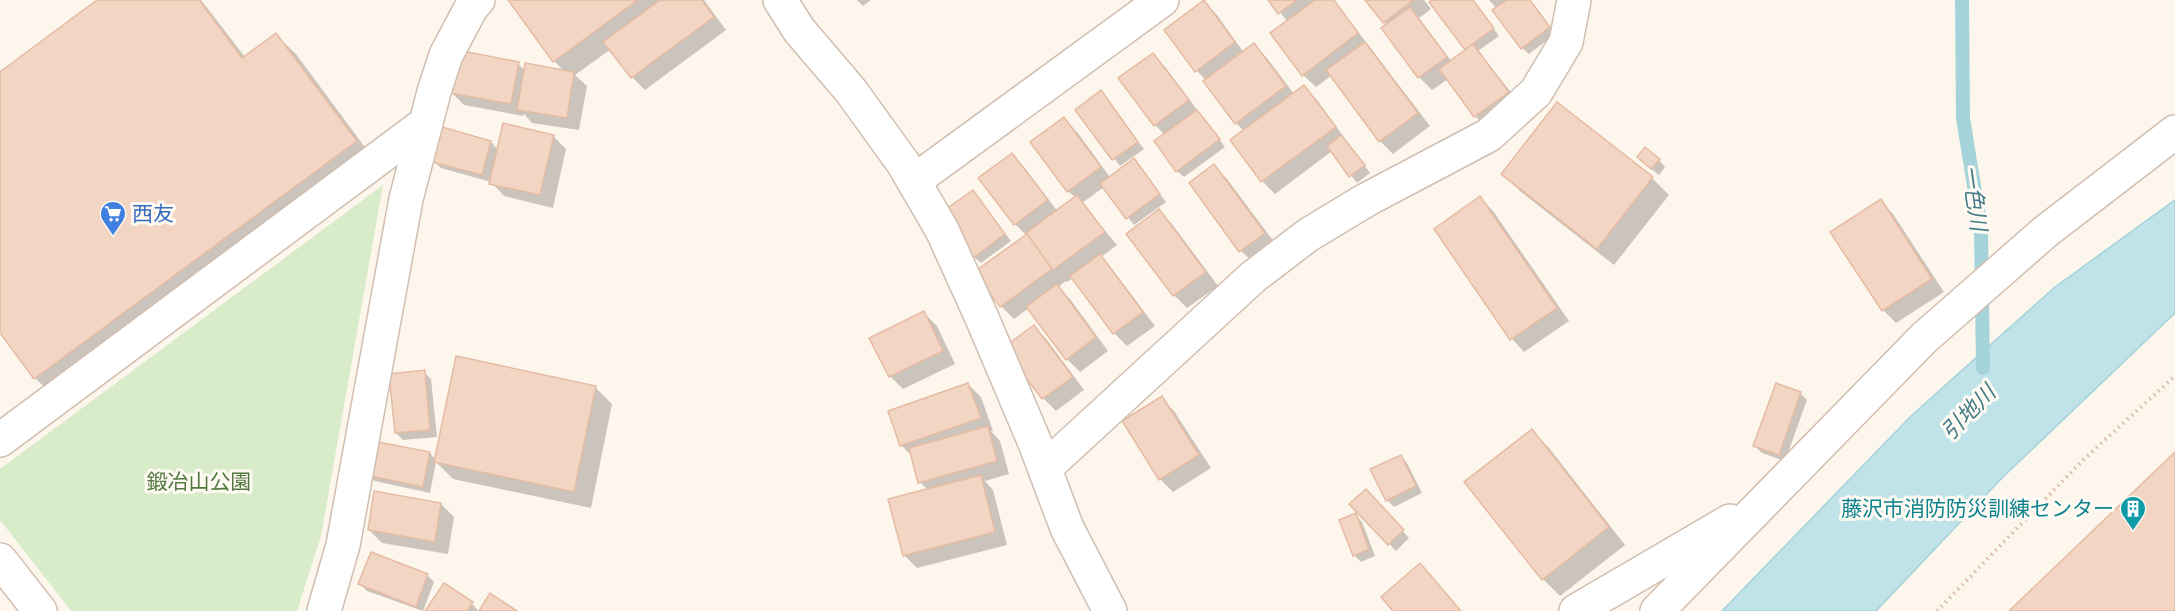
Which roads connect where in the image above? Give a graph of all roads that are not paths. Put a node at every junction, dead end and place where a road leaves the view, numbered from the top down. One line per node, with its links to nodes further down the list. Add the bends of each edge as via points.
1 (478, 0): 5 (street, via 446,54)
2 (780, 0): 7 (street)
3 (1162, 0): 7 (street)
4 (1574, 0): 9 (street, via 1566,42 1536,92 1489,135 1308,235 1253,277)
5 (426, 123): 8 (street); 13 (street, via 406,199 344,546)
6 (2175, 132): 10 (street, via 2045,232 1924,338)
7 (914, 181): 9 (street, via 960,269)
8 (0, 440)
9 (1045, 468): 14 (street, via 1067,528)
10 (1765, 501): 15 (street); 16 (street)
11 (0, 560): 12 (street)
12 (40, 611)
13 (324, 611)
14 (1110, 611)
15 (1576, 611)
16 (1657, 611)

